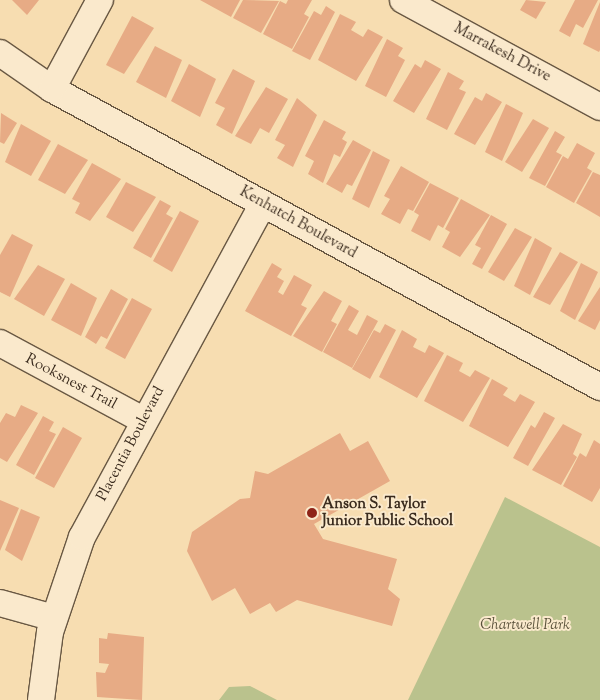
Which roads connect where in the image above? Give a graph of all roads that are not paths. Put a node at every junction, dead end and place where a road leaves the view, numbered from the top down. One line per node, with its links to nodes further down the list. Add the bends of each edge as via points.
1 (100, 0): 4 (street)
2 (403, 0): 5 (street, Marrakesh Drive)
3 (0, 53): 4 (street, Kenhatch Boulevard)
4 (52, 89): 6 (street, Kenhatch Boulevard)
5 (600, 107)
6 (263, 204): 8 (street, Kenhatch Boulevard); 9 (street, Placentia Boulevard)
7 (0, 343): 9 (street, Rooksnest Trail)
8 (600, 388)
9 (143, 420): 11 (street, Placentia Boulevard, via 82,537)
10 (0, 603): 11 (street)
11 (54, 618): 12 (street, Placentia Boulevard)
12 (41, 700)

